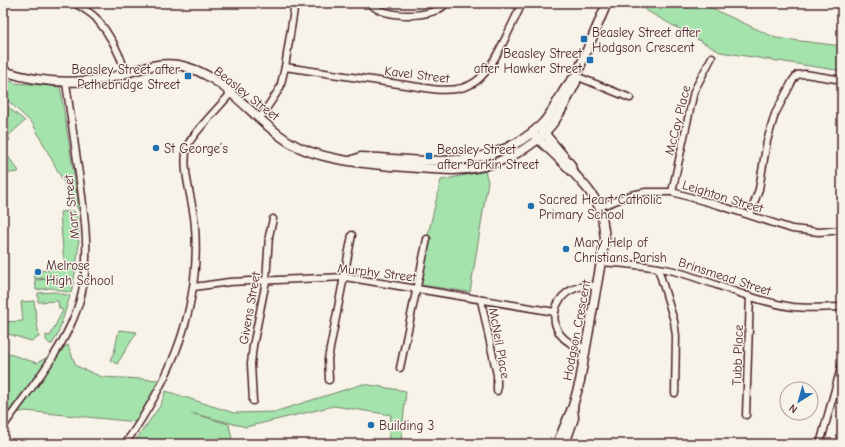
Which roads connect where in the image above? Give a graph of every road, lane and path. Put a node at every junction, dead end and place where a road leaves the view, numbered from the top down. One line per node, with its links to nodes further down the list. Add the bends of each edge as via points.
1 (76, 3): 10 (street, via 95,17 106,31)
2 (295, 3): 8 (street)
3 (370, 3): 4 (street, via 378,10 402,16 437,10)
4 (446, 3)
5 (522, 3): 8 (street, Kavel Street, via 492,65 484,76 460,89 432,89)
6 (607, 3): 11 (main road, Beasley Street)
7 (712, 57): 18 (street, McCay Place, via 694,91)
8 (285, 67): 16 (street, via 280,88)
9 (3, 71): 13 (main road, Beasley Street, via 39,80)
10 (126, 73): 13 (main road, Beasley Street, via 87,82); 14 (main road, Beasley Street, via 160,64 177,65 193,69)
11 (576, 76): 15 (street); 17 (main road, Beasley Street)
12 (842, 80): 20 (street, via 805,74 797,75 793,80 775,114 759,188)
13 (66, 83): 45 (street, Marr Street, via 85,212 87,250 84,277 70,327)
14 (231, 93): 16 (main road, Beasley Street); 30 (street, via 187,144 185,158 197,256)
15 (630, 98)
16 (260, 118): 17 (main road, Beasley Street, via 290,142 306,151 353,160 361,157 463,161 504,150)
17 (538, 133): 19 (main road, Hodgson Crescent, via 589,191)
18 (672, 192): 19 (street, Leighton Street, via 631,195); 20 (street, Leighton Street)
19 (599, 207): 25 (main road, Hodgson Crescent, via 605,239)
20 (750, 215): 22 (street, Leighton Street, via 806,232)
21 (273, 219): 28 (street, Givens Street, via 269,236)
22 (842, 230)
23 (352, 235): 27 (street)
24 (426, 240): 31 (street)
25 (601, 262): 26 (street, Brinsmead Street); 29 (main road, Hodgson Crescent)
26 (658, 268): 32 (street, Brinsmead Street, via 672,270); 41 (street, via 674,321)
27 (345, 277): 28 (street, Murphy Street); 31 (street, Murphy Street); 39 (street, via 328,359)
28 (266, 281): 30 (street, Murphy Street, via 229,282); 42 (street, Givens Street, via 253,346)
29 (596, 286): 35 (street, via 570,289 558,303); 36 (main road, Hodgson Crescent)
30 (194, 287): 46 (street, via 179,346 167,375)
31 (417, 288): 33 (street, Murphy Street); 38 (street)
32 (750, 296): 34 (street, Brinsmead Street, via 792,307); 44 (street, Tubb Place)
33 (481, 300): 35 (street, Murphy Street); 40 (street, McNeil Place, via 497,375)
34 (842, 307)
35 (555, 312): 36 (street, via 556,328 564,339 573,346)
36 (585, 348): 43 (main road, Hodgson Crescent)
37 (842, 364): 49 (street)
38 (400, 368)
39 (329, 380)
40 (497, 391)
41 (675, 393)
42 (253, 401)
43 (573, 406): 47 (main road, Hodgson Crescent); 48 (main road, Hodgson Crescent, via 574,418)
44 (746, 415)
45 (3, 427)
46 (125, 444)
47 (557, 444)
48 (565, 444)
49 (820, 444)

